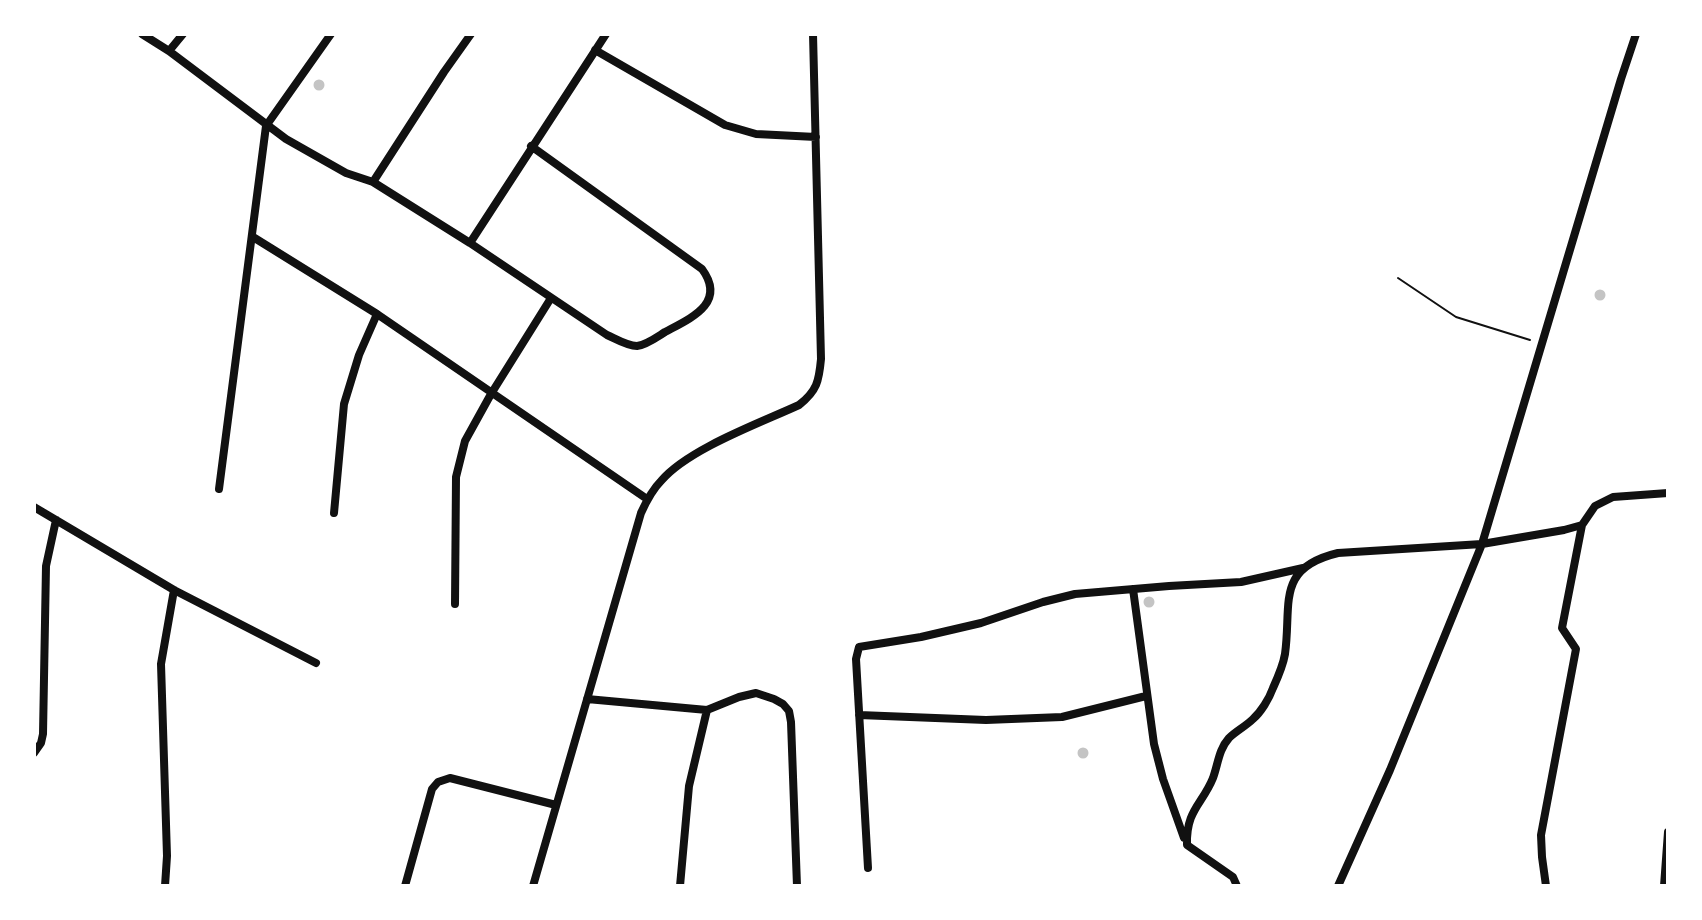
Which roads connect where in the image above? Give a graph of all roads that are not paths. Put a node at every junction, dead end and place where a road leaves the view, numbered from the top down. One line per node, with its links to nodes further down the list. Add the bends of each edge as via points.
1 (142, 34): 9 (street)
2 (183, 34): 9 (street)
3 (331, 34): 10 (street)
4 (471, 34): 13 (street)
5 (606, 34): 8 (street)
6 (813, 34): 11 (street)
7 (1636, 34): 26 (street)
8 (595, 50): 11 (street, via 725,125 756,134); 12 (street)
9 (169, 51): 10 (street)
10 (266, 126): 13 (street, via 346,173); 14 (street)
11 (816, 137): 21 (street, via 821,359 816,387 799,405 671,471)
12 (531, 146): 15 (street); 16 (street, via 688,258 710,280 708,303 696,315 636,346 607,335)
13 (373, 182): 15 (street)
14 (253, 237): 17 (street); 19 (street)
15 (470, 243): 16 (street)
16 (551, 298): 18 (street)
17 (377, 314): 18 (street); 23 (street, via 344,404)
18 (491, 394): 21 (street); 30 (street, via 465,441 456,477)
19 (219, 489)
20 (1668, 493): 25 (street, via 1613,497 1595,506)
21 (647, 499): 33 (street)
22 (34, 507): 24 (street)
23 (334, 513)
24 (56, 520): 29 (street); 36 (street, via 46,566 43,734)
25 (1582, 525): 26 (street); 48 (street, via 1562,628 1576,649 1541,835)
26 (1482, 544): 27 (street, via 1338,553); 47 (street)
27 (1304, 567): 28 (street, via 1241,582); 39 (street, via 1287,601 1285,654 1271,694 1222,750 1191,815)
28 (1133, 589): 32 (street); 35 (street, via 1075,594 981,623 861,646 856,659)
29 (174, 590): 31 (street); 41 (street, via 161,664)
30 (455, 604)
31 (316, 663)
32 (1146, 696): 35 (street, via 1062,717); 39 (street, via 1163,779)
33 (587, 699): 34 (street); 37 (street)
34 (707, 710): 44 (street, via 689,786); 45 (street, via 756,693 789,711)
35 (859, 715): 40 (street)
36 (34, 753)
37 (556, 805): 42 (street, via 450,778 438,782); 43 (street)
38 (1668, 832): 49 (street)
39 (1187, 845): 46 (street, via 1233,877)
40 (868, 868)
41 (165, 886)
42 (405, 886)
43 (533, 886)
44 (680, 886)
45 (797, 886)
46 (1237, 886)
47 (1338, 886)
48 (1546, 886)
49 (1664, 886)

